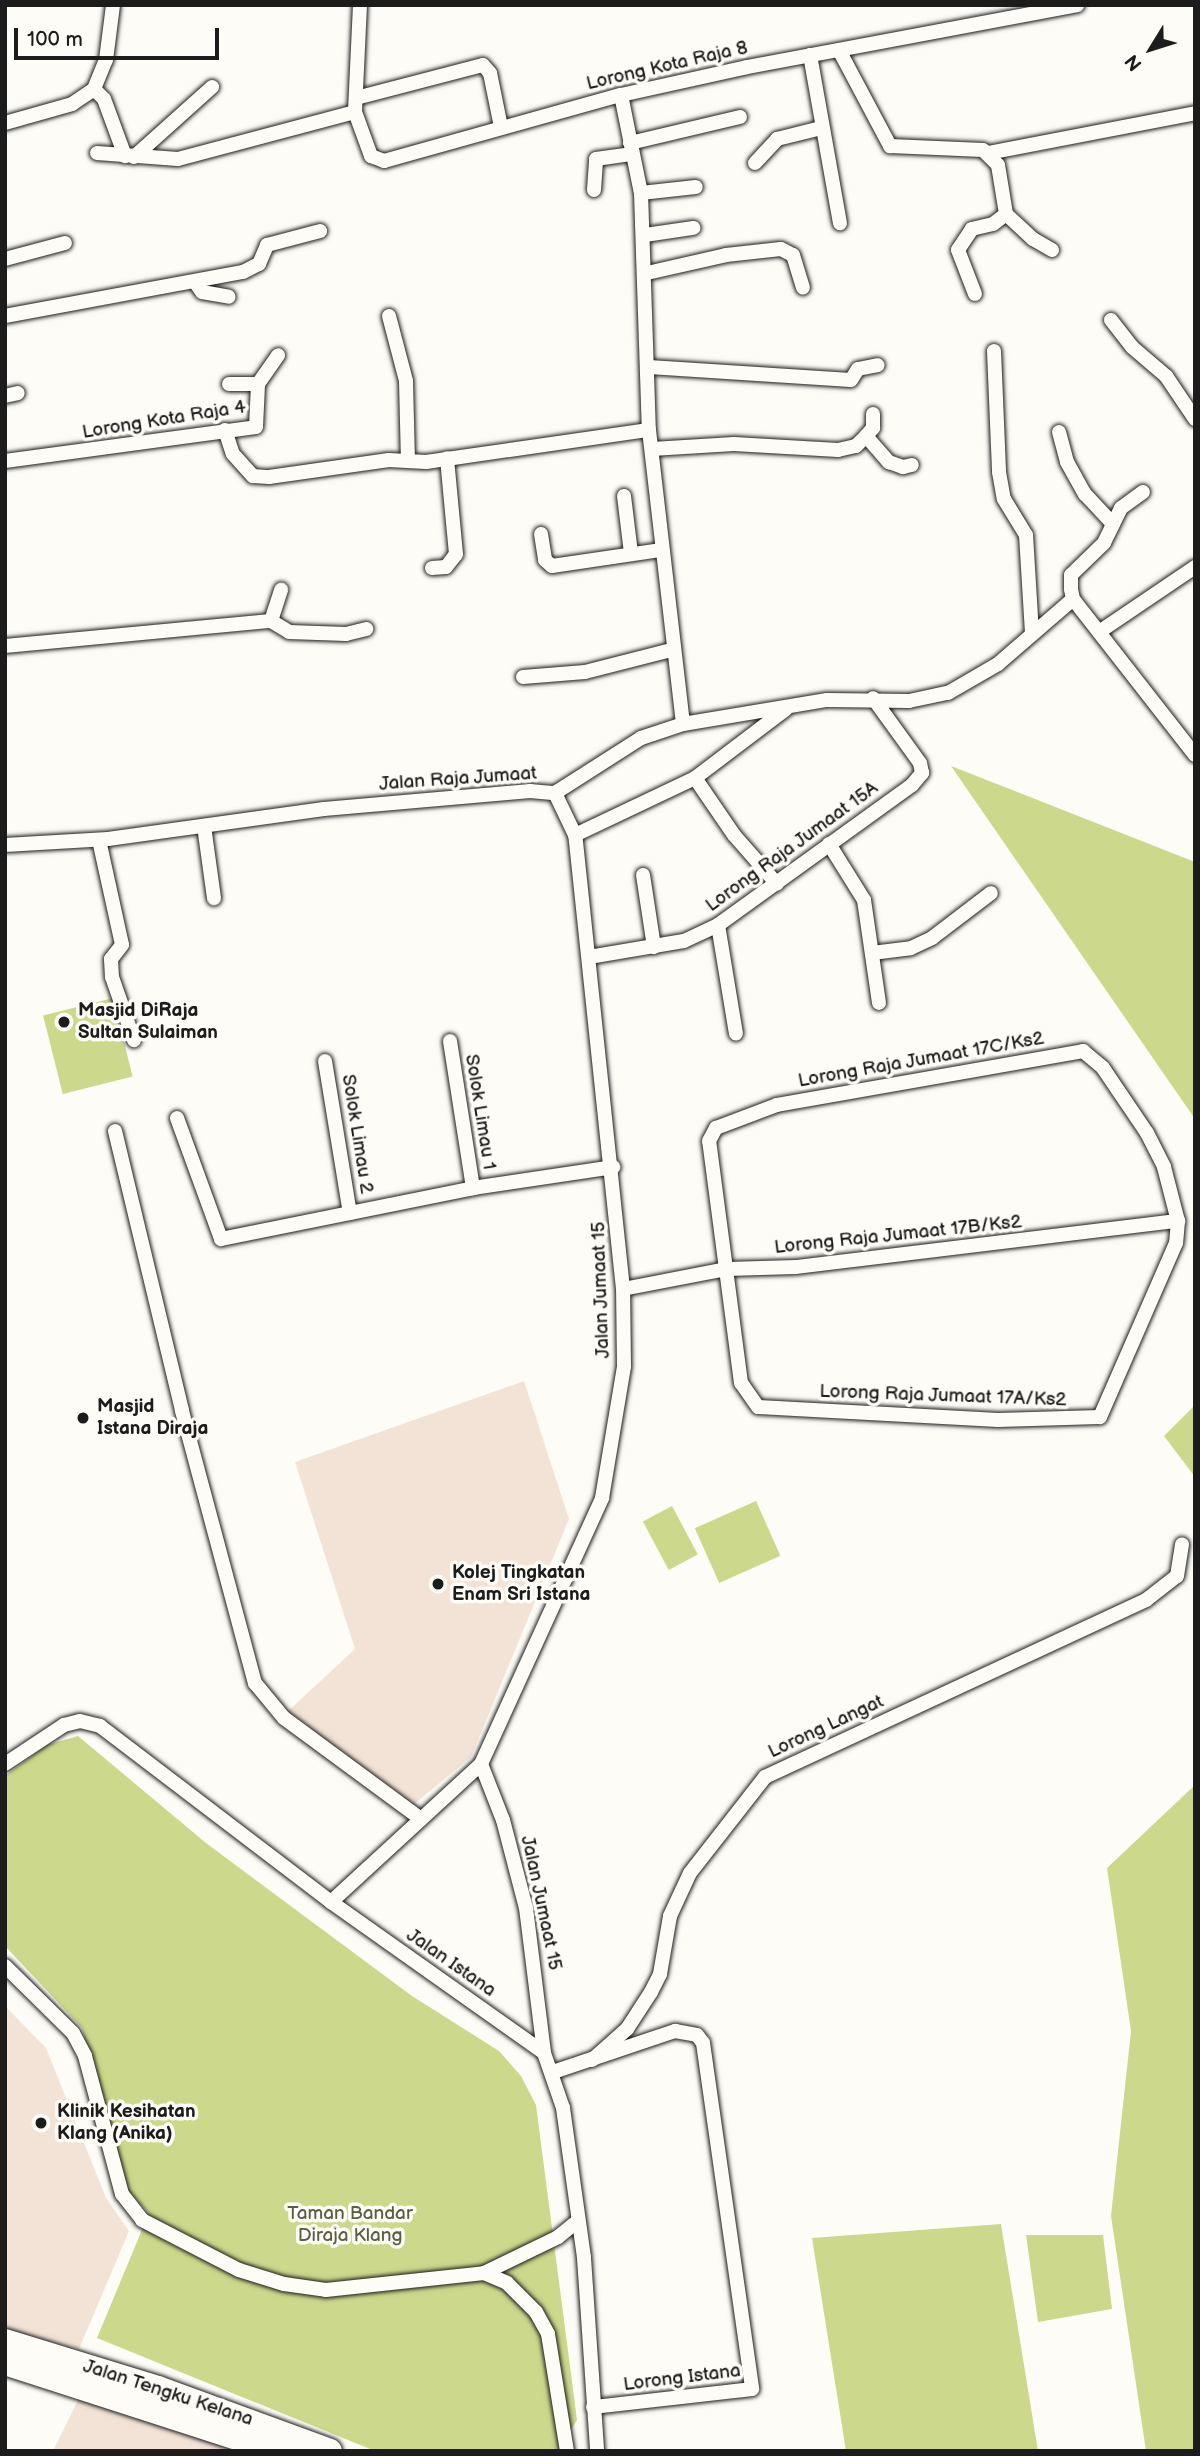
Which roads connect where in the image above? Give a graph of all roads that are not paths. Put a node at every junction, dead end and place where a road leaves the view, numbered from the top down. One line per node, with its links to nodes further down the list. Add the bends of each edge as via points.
1 (113, 5): 7 (street, via 106,60)
2 (360, 5): 9 (street, Lorong Kota Raja 8)
3 (1077, 5): 4 (street, Lorong Kota Raja 8)
4 (839, 50): 5 (street, Lorong Kota Raja 8); 17 (street, via 890,146)
5 (810, 55): 8 (street, Lorong Kota Raja 8); 14 (street)
6 (212, 87): 18 (street)
7 (93, 89): 12 (street, via 72,104); 18 (street, via 104,99)
8 (621, 95): 13 (street, Lorong Kota Raja 8); 15 (street)
9 (355, 105): 13 (street, Lorong Kota Raja 8, via 371,156 384,161); 13 (street, via 483,65 490,73); 18 (street, via 178,159)
10 (1195, 113): 17 (street)
11 (740, 117): 15 (street)
12 (5, 123)
13 (501, 127)
14 (821, 128): 19 (street, via 778,139); 24 (street)
15 (631, 149): 21 (street, via 596,159); 22 (street)
16 (97, 153): 18 (street)
17 (988, 153): 23 (street, via 998,165)
18 (129, 156)
19 (755, 163)
20 (696, 187): 22 (street)
21 (594, 190)
22 (641, 193): 27 (street)
23 (1006, 214): 29 (street, via 1032,239); 34 (street, via 993,224 972,229 961,240 958,250)
24 (840, 223)
25 (692, 228): 27 (street)
26 (320, 231): 32 (street, via 268,245 259,264 243,272)
27 (645, 234): 31 (street)
28 (65, 243): 30 (street)
29 (1052, 250)
30 (5, 259)
31 (647, 274): 33 (street, via 713,258 781,249 793,256); 42 (street)
32 (195, 282): 35 (street, via 202,292); 36 (street, via 94,296)
33 (803, 288)
34 (975, 294)
35 (229, 297)
36 (5, 316)
37 (389, 316): 54 (street, via 406,381)
38 (1111, 320): 46 (street, via 1132,347 1166,376)
39 (993, 351): 68 (street, via 998,374 994,396 999,472 1004,499 1026,535)
40 (278, 355): 44 (street)
41 (878, 365): 42 (street, via 858,369 851,380)
42 (649, 367): 48 (street)
43 (229, 384): 44 (street, Lorong Kota Raja 4)
44 (258, 384): 47 (street, Lorong Kota Raja 4, via 259,423)
45 (873, 414): 50 (street, via 873,428)
46 (1195, 419)
47 (225, 430): 53 (street, Lorong Kota Raja 4); 54 (street, via 233,454 253,476)
48 (649, 430): 51 (street); 52 (street)
49 (1059, 432): 58 (street, via 1066,462 1085,494)
50 (866, 436): 51 (street, via 856,446 838,450 734,444); 55 (street, via 889,462)
51 (652, 449): 60 (street)
52 (447, 458): 54 (street); 61 (street, via 456,554 446,567)
53 (5, 461)
54 (408, 461)
55 (912, 465)
56 (1143, 492): 58 (street, via 1121,508)
57 (624, 496): 60 (street)
58 (1113, 524): 64 (street, via 1104,543 1071,575)
59 (541, 534): 60 (street, via 545,560 552,566)
60 (645, 552): 70 (street)
61 (432, 568)
62 (1193, 573): 67 (street)
63 (281, 590): 65 (street)
64 (1073, 599): 67 (street); 68 (street, Jalan Raja Jumaat)
65 (271, 621): 66 (street, via 289,632 346,634); 69 (street)
66 (366, 629)
67 (1099, 632): 75 (street)
68 (1032, 634): 72 (street, Jalan Raja Jumaat, via 998,664 948,692 908,701)
69 (5, 646)
70 (665, 652): 71 (street, via 585,672); 74 (street, via 675,671)
71 (523, 677)
72 (873, 698): 73 (street, Jalan Raja Jumaat, via 827,699); 81 (street, Lorong Raja Jumaat 15A, via 914,753 922,773)
73 (787, 708): 74 (street, Jalan Raja Jumaat); 76 (street)
74 (683, 724): 77 (street, Jalan Raja Jumaat, via 641,738)
75 (1195, 755)
76 (695, 778): 79 (street); 84 (street, via 734,835)
77 (555, 793): 78 (street, Jalan Raja Jumaat, via 530,791 336,807); 79 (street, Jalan Jumaat 15)
78 (204, 826): 80 (street, Jalan Raja Jumaat); 86 (street)
79 (575, 835): 90 (street, Jalan Jumaat 15)
80 (99, 840): 82 (street, Jalan Raja Jumaat); 93 (street, via 122,945 111,958 112,977)
81 (829, 844): 84 (street, Lorong Raja Jumaat 15A); 89 (street, via 864,900)
82 (5, 845)
83 (643, 875): 88 (street)
84 (777, 884): 87 (street, Lorong Raja Jumaat 15A)
85 (991, 893): 89 (street, via 932,938 911,948)
86 (214, 898)
87 (718, 925): 88 (street, Lorong Raja Jumaat 15A, via 684,941); 92 (street)
88 (654, 947): 90 (street, Lorong Raja Jumaat 15A)
89 (872, 953): 91 (street)
90 (589, 957): 98 (street, Jalan Jumaat 15)
91 (879, 1003)
92 (736, 1034)
93 (134, 1040)
94 (450, 1041): 99 (street, Solok Limau 1)
95 (326, 1061): 100 (street, Solok Limau 2)
96 (177, 1118): 100 (street, via 221,1239)
97 (115, 1131): 107 (street, via 185,1424 255,1683 284,1718)
98 (613, 1167): 99 (street); 103 (street, Jalan Jumaat 15)
99 (473, 1188): 100 (street)
100 (350, 1213)
101 (1178, 1221): 102 (street, Lorong Raja Jumaat 17B/Ks2, via 835,1263); 102 (street, Lorong Raja Jumaat 17A/Ks2, via 1176,1242 1109,1404 1100,1417 1090,1420 998,1420 758,1407 741,1383); 102 (street, Lorong Raja Jumaat 17C/Ks2, via 1164,1167 1147,1133 1103,1068 1083,1051 778,1105 716,1128 709,1141)
102 (727, 1269): 103 (street, Lorong Raja Jumaat 17B/Ks2)
103 (623, 1289): 106 (street, Jalan Jumaat 15, via 624,1366 602,1498)
104 (1182, 1544): 111 (street, Lorong Langat, via 1177,1576 1146,1600 765,1777 690,1873 670,1916 660,1974 651,1992 627,2029)
105 (5, 1764): 108 (street, Jalan Istana, via 64,1725 80,1721 100,1726)
106 (481, 1764): 107 (street, Jalan Jumaat 15); 110 (street, Jalan Jumaat 15, via 503,1820 526,1908)
107 (421, 1819): 108 (street, Jalan Jumaat 15)
108 (331, 1902): 110 (street, Jalan Istana)
109 (5, 1966): 115 (street, via 74,2033 85,2056 122,2194 142,2220 239,2270 284,2284 326,2290)
110 (544, 2053): 112 (street, Jalan Istana)
111 (592, 2060): 112 (street, Lorong Langat); 114 (street, Lorong Langat, via 675,2031 696,2035 704,2043)
112 (553, 2072): 113 (street, Jalan Istana, via 563,2108)
113 (578, 2221): 115 (street); 118 (street, Jalan Istana)
114 (729, 2242): 118 (street, Lorong Istana, via 752,2389)
115 (484, 2273): 121 (street, via 523,2296 548,2334)
116 (5, 2340): 120 (highway, Jalan Tengku Kelana, via 158,2388)
117 (5, 2363): 119 (highway, Jalan Tengku Kelana)
118 (593, 2407): 122 (street, Jalan Istana)
119 (278, 2451)
120 (330, 2451)
121 (567, 2451)
122 (597, 2451)

